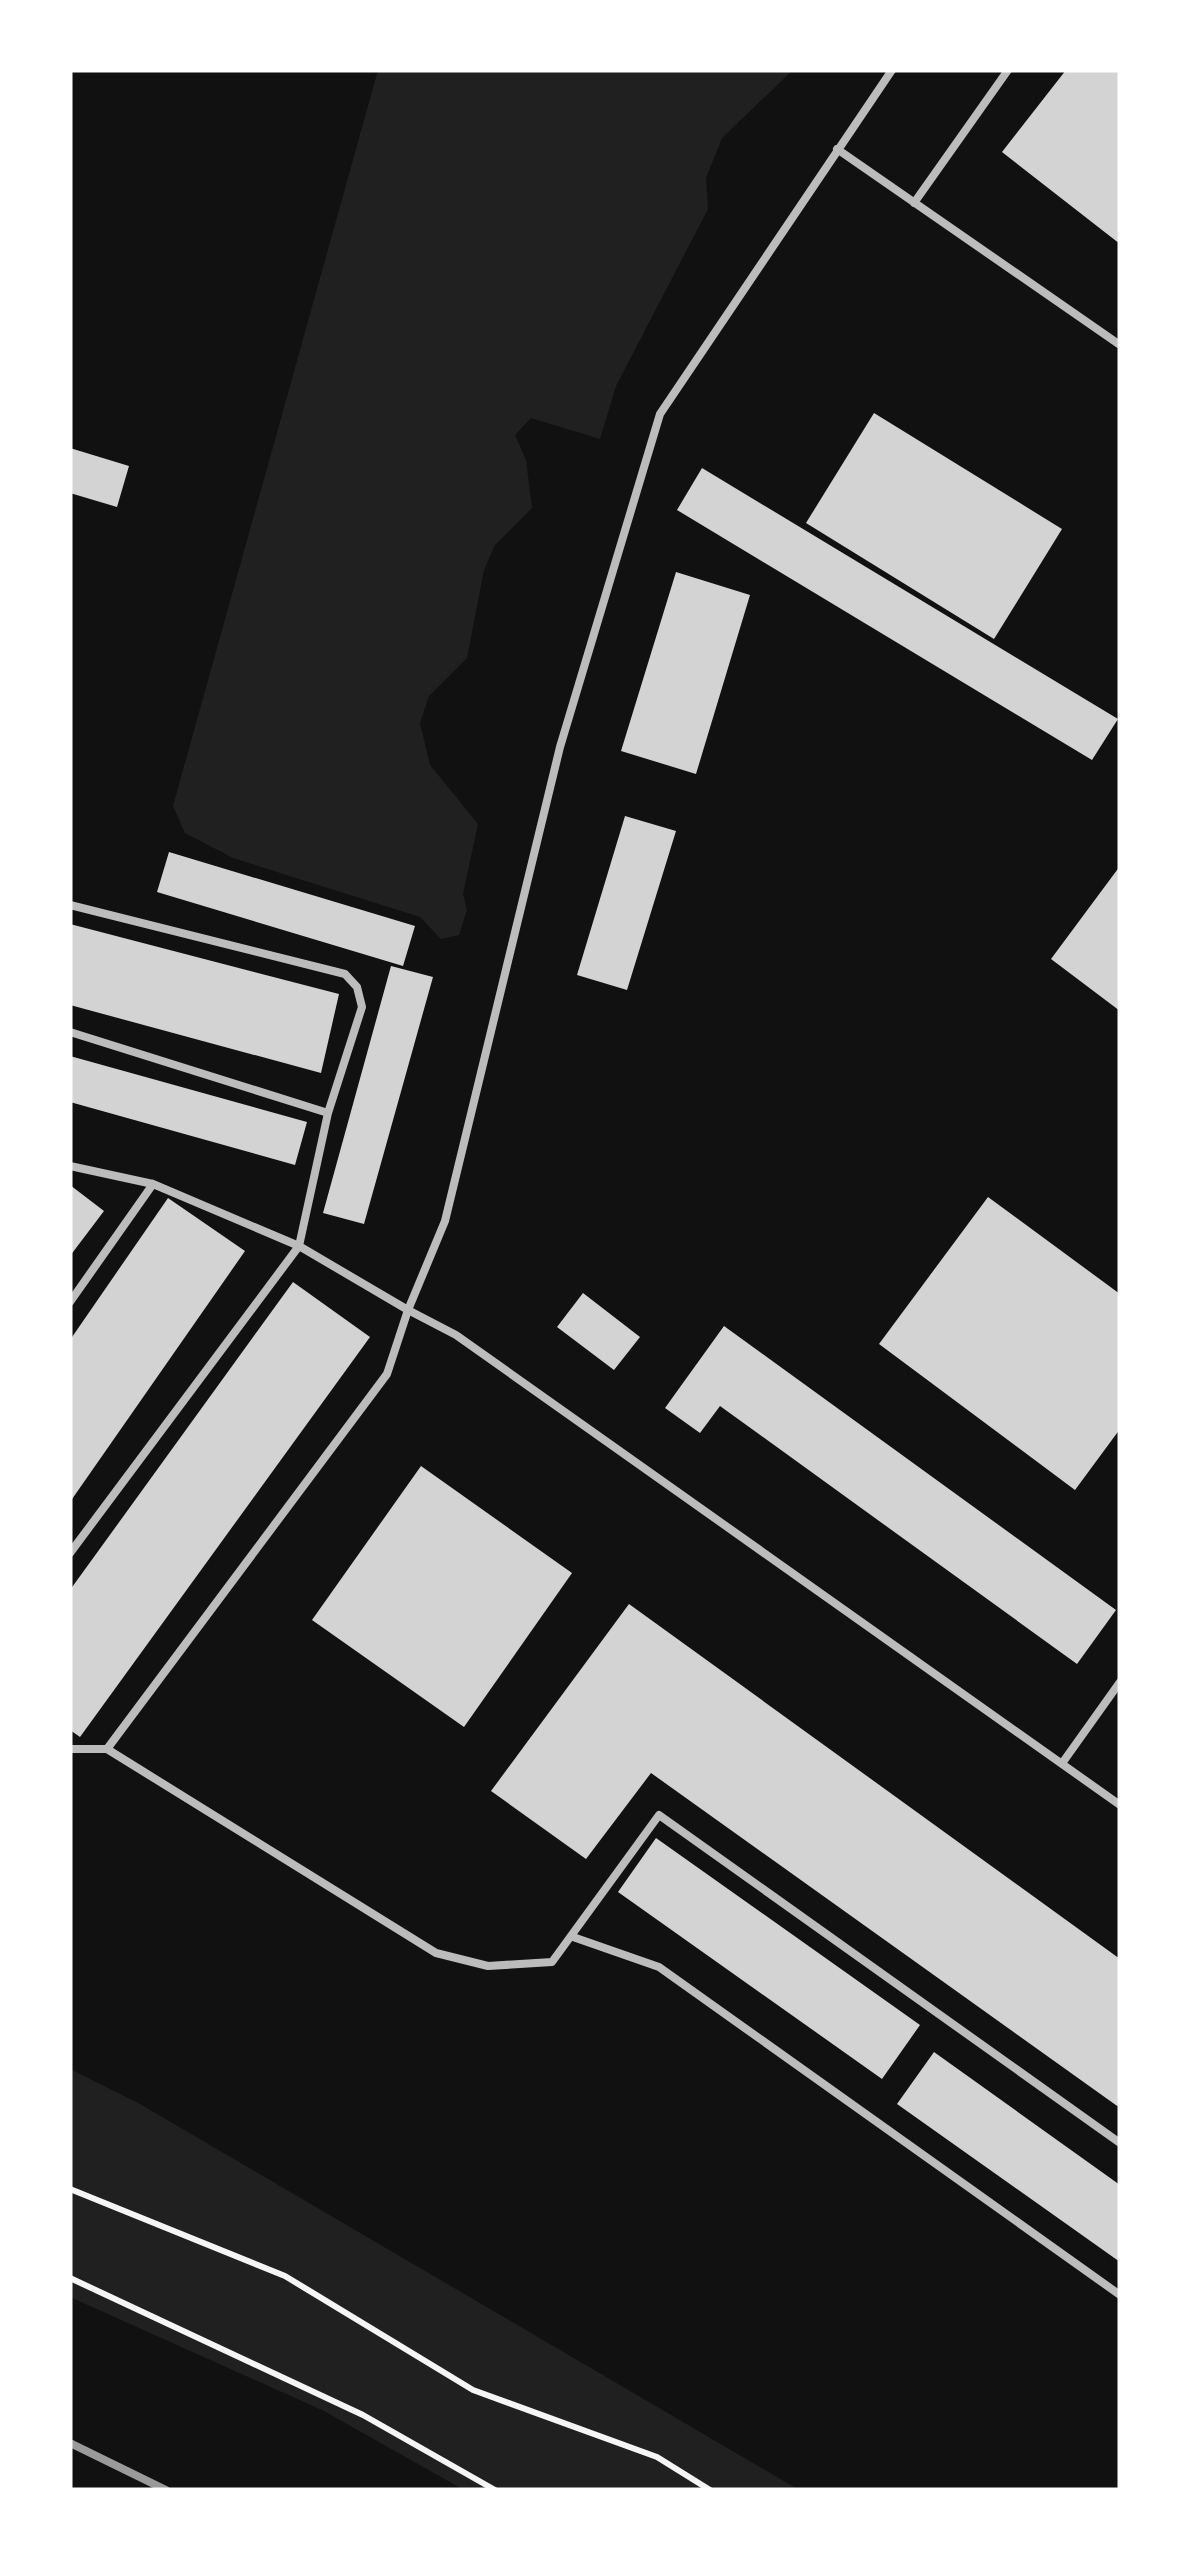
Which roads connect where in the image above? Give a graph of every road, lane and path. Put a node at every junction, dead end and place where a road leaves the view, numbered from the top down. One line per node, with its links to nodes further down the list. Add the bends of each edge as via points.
1 (892, 70): 3 (lane)
2 (1008, 70): 4 (lane)
3 (837, 150): 4 (lane); 13 (lane, via 660,414 560,748 445,1221)
4 (914, 203): 5 (lane)
5 (1120, 345)
6 (70, 906): 8 (lane, via 345,974 358,987 362,1007)
7 (70, 1032): 8 (lane)
8 (328, 1112): 11 (lane)
9 (70, 1166): 10 (lane)
10 (152, 1184): 11 (lane); 12 (lane)
11 (299, 1246): 13 (lane); 14 (lane)
12 (70, 1302)
13 (408, 1310): 17 (lane, via 388,1374); 18 (lane, via 456,1335)
14 (70, 1553)
15 (1120, 1682): 18 (lane)
16 (70, 1749): 17 (lane)
17 (107, 1749): 20 (lane, via 436,1953 488,1966 552,1962)
18 (1063, 1762): 19 (lane)
19 (1120, 1805)
20 (572, 1937): 21 (lane, via 659,1816); 24 (lane, via 660,1967)
21 (1120, 2143)
22 (70, 2189): 26 (path, via 285,2276 473,2390 657,2457)
23 (70, 2278): 25 (path, via 363,2415)
24 (1120, 2295)
25 (495, 2490)
26 (710, 2490)

